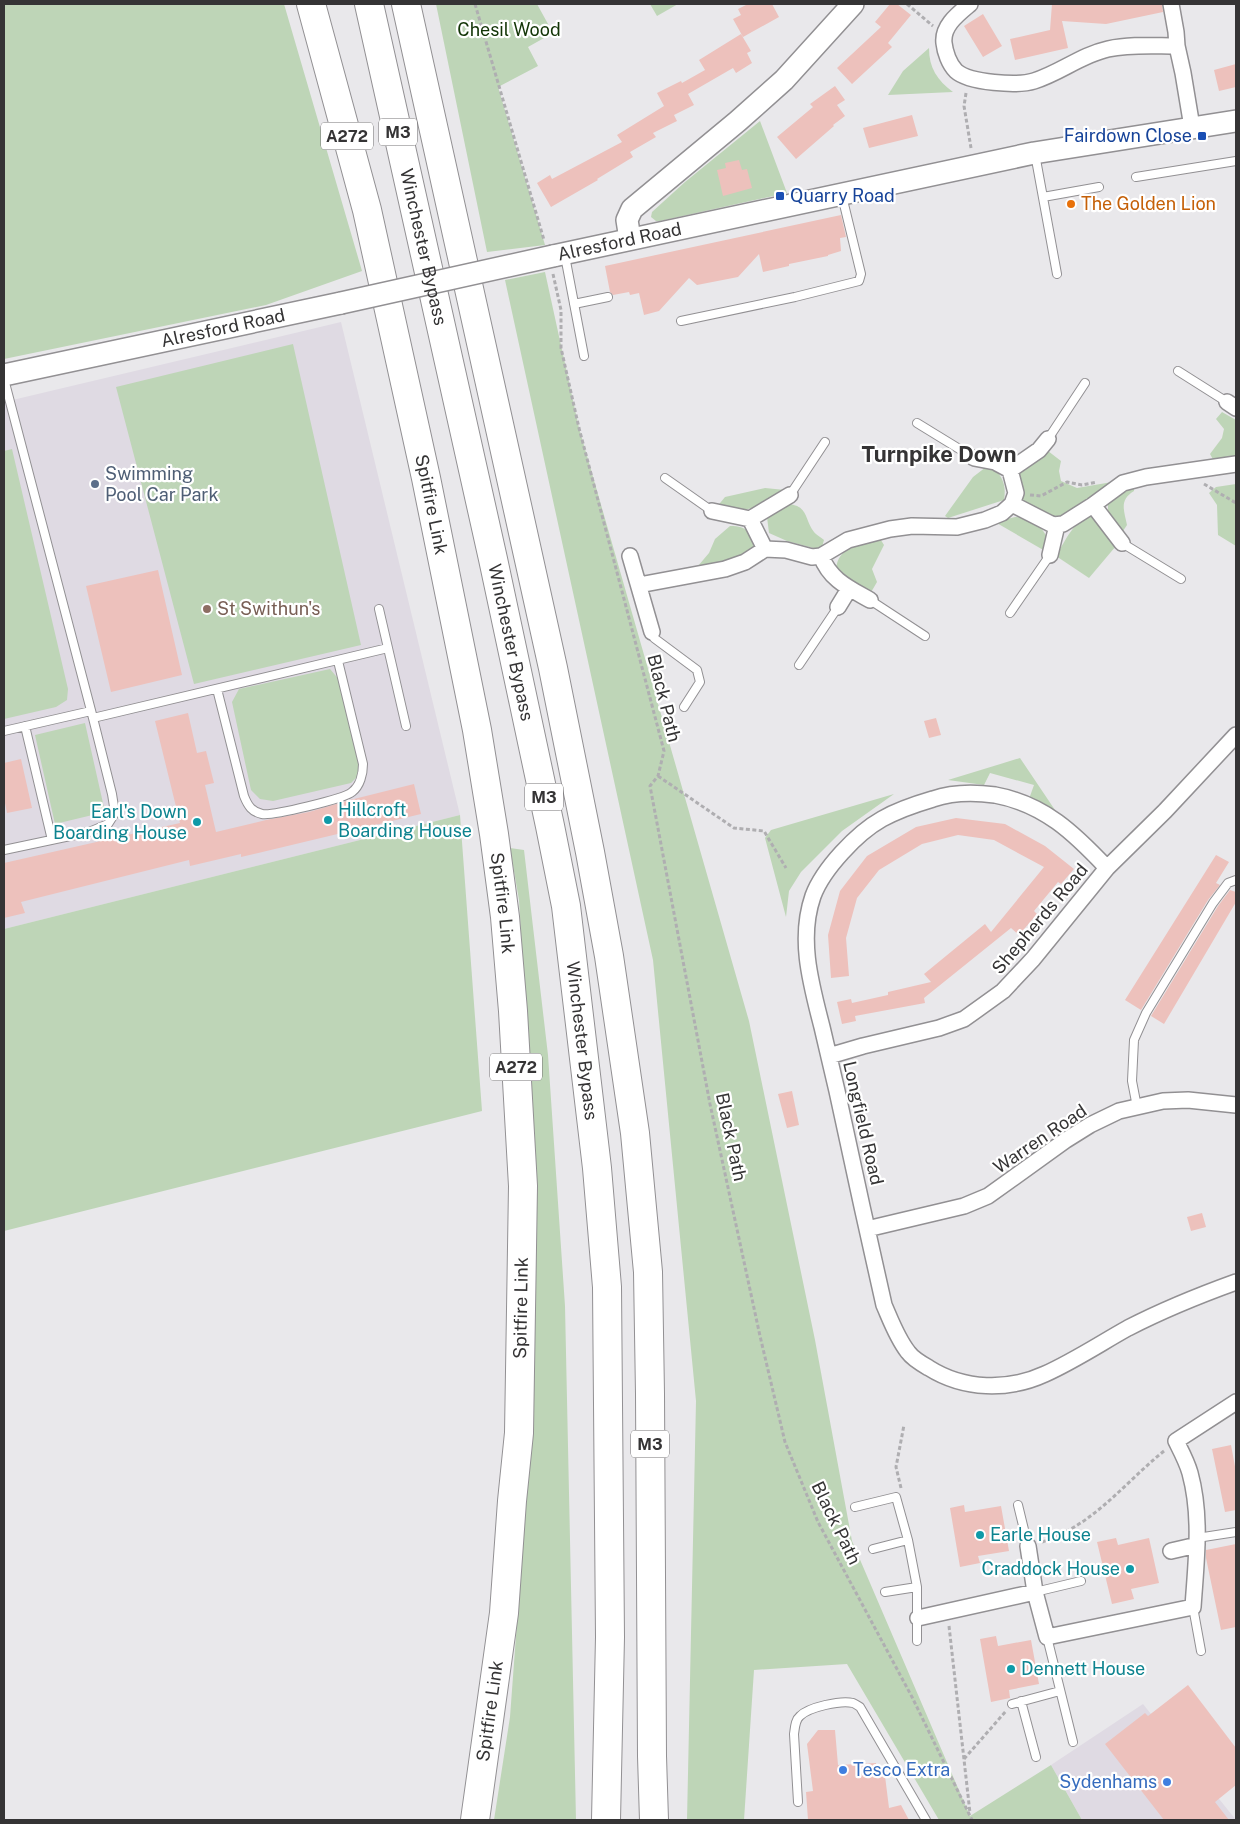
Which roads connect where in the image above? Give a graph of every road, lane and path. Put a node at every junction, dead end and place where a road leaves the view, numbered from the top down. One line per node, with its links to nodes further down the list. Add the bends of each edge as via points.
1 (311, 4): 115 (highway, Spitfire Link / A272, via 367,210 426,478 477,730 506,926 523,1186 519,1433 504,1613)
2 (369, 4): 112 (highway, Winchester Bypass / M3, via 566,906 597,1168 607,1287)
3 (406, 4): 109 (highway, Winchester Bypass / M3, via 585,822 635,1133 648,1281)
4 (475, 4): 22 (path, Black Path)
5 (853, 4): 21 (main road, via 784,80 632,209 628,220)
6 (906, 4): 9 (path)
7 (970, 4): 9 (street, via 949,24)
8 (1171, 4): 10 (street)
9 (943, 35): 11 (street, via 951,65)
10 (1177, 46): 11 (street, via 1106,49 1032,82 997,82); 13 (street)
11 (968, 77): 16 (path, via 964,106)
12 (1236, 121): 13 (main road, Alresford Road)
13 (1192, 127): 14 (main road, Alresford Road)
14 (1034, 152): 16 (main road, Alresford Road); 20 (lane)
15 (1236, 161): 17 (lane)
16 (974, 166): 19 (main road, Alresford Road)
17 (1136, 177)
18 (1099, 187): 20 (lane)
19 (841, 194): 21 (main road, Alresford Road); 26 (lane, via 861,274 859,281)
20 (1042, 197): 23 (lane)
21 (630, 239): 22 (main road, Alresford Road)
22 (553, 256): 25 (lane); 29 (main road, Alresford Road, bridge); 72 (path, Black Path, via 562,310 561,348 664,751)
23 (1057, 274)
24 (608, 297): 25 (lane)
25 (574, 304): 27 (lane)
26 (681, 321)
27 (584, 356)
28 (1178, 371): 31 (lane)
29 (4, 377): 67 (lane)
30 (1085, 382): 33 (lane)
31 (1232, 405)
32 (917, 423): 35 (lane)
33 (1048, 439): 37 (street, via 1039,450)
34 (825, 442): 41 (lane)
35 (974, 458): 37 (street, via 995,462)
36 (1236, 464): 38 (street)
37 (1010, 470): 42 (street)
38 (1184, 473): 43 (path); 44 (street, via 1123,483)
39 (665, 478): 45 (lane)
40 (1101, 481): 42 (path, via 1082,485 1067,482 1041,496)
41 (790, 494): 46 (street)
42 (1014, 498): 47 (street); 52 (street, via 1002,513 985,520 957,526 912,526 868,534 848,540)
43 (1236, 503)
44 (1093, 505): 47 (street); 48 (street)
45 (712, 511): 46 (street)
46 (750, 519): 49 (street)
47 (1057, 525): 50 (street)
48 (1122, 543): 53 (lane)
49 (766, 548): 52 (street); 54 (street, via 745,562 725,569)
50 (1050, 555): 59 (lane)
51 (630, 556): 54 (street)
52 (821, 556): 55 (street, via 825,569)
53 (1181, 579)
54 (639, 585): 60 (street)
55 (849, 589): 56 (street); 57 (street)
56 (870, 600): 61 (lane)
57 (838, 607): 64 (lane)
58 (379, 609): 62 (lane)
59 (1010, 613)
60 (652, 632): 66 (lane, via 654,638 697,670 700,682)
61 (925, 636)
62 (388, 648): 63 (lane); 69 (lane)
63 (338, 661): 65 (lane); 65 (lane, via 362,754 363,774 352,792 340,798 267,815 253,811 247,804)
64 (799, 664)
65 (217, 689): 67 (lane)
66 (684, 707)
67 (92, 714): 68 (lane); 73 (lane, via 115,814 108,824 89,832)
68 (24, 726): 70 (lane); 73 (lane)
69 (406, 726)
70 (4, 731)
71 (1236, 735): 76 (street, Shepherds Road, via 1165,812)
72 (658, 776): 75 (path, via 734,828 764,831); 114 (path, Black Path, via 650,786 710,1104 785,1442 818,1522 912,1697)
73 (52, 840): 74 (lane)
74 (4, 850)
75 (786, 868)
76 (1107, 868): 78 (street, Shepherds Road, via 1033,959 984,1006 964,1019 940,1028); 78 (street, Longfield Road, via 1062,825 1038,809 1014,799 983,793 949,794 881,819 836,858 813,895 807,919 809,973)
77 (1236, 880): 80 (lane, via 1228,883 1213,903 1146,1013 1134,1040 1132,1081)
78 (829, 1056): 81 (street, Longfield Road)
79 (1236, 1104): 80 (street, Warren Road, via 1188,1100)
80 (1137, 1106): 81 (street, Warren Road, via 1090,1125 988,1196 964,1206)
81 (867, 1228): 82 (street, Longfield Road, via 884,1305 909,1354 936,1373 975,1385 1019,1383 1045,1374 1130,1327)
82 (1236, 1282)
83 (1236, 1402): 85 (street)
84 (904, 1425): 86 (path, via 896,1467 901,1488)
85 (1176, 1441): 91 (street, via 1195,1494); 92 (path, via 1088,1519 1057,1536)
86 (896, 1497): 88 (lane); 90 (lane)
87 (1018, 1505): 92 (lane)
88 (855, 1507)
89 (1236, 1532): 91 (lane)
90 (908, 1540): 93 (lane); 96 (lane)
91 (1197, 1541): 94 (street); 99 (street)
92 (1028, 1546): 98 (street)
93 (873, 1549)
94 (1171, 1551)
95 (1081, 1580): 98 (lane)
96 (917, 1587): 97 (lane); 100 (lane)
97 (885, 1592)
98 (1035, 1592): 101 (street); 102 (street)
99 (1193, 1607): 102 (street); 104 (lane)
100 (918, 1618): 101 (street); 103 (lane)
101 (948, 1618): 111 (path)
102 (1047, 1637): 105 (lane)
103 (917, 1641)
104 (1201, 1651)
105 (1060, 1691): 106 (lane); 108 (lane)
106 (1021, 1701): 107 (lane); 110 (lane)
107 (1012, 1704): 111 (path)
108 (1073, 1742)
109 (652, 1756): 118 (highway, M3); 119 (highway, M3)
110 (1036, 1758)
111 (964, 1759): 114 (path)
112 (608, 1783): 116 (highway, M3); 117 (highway, M3)
113 (798, 1802): 120 (lane, via 795,1723 808,1711 833,1704 854,1703 860,1707)
114 (971, 1818)
115 (474, 1820)
116 (606, 1820)
117 (612, 1820)
118 (654, 1820)
119 (660, 1820)
120 (926, 1820)

